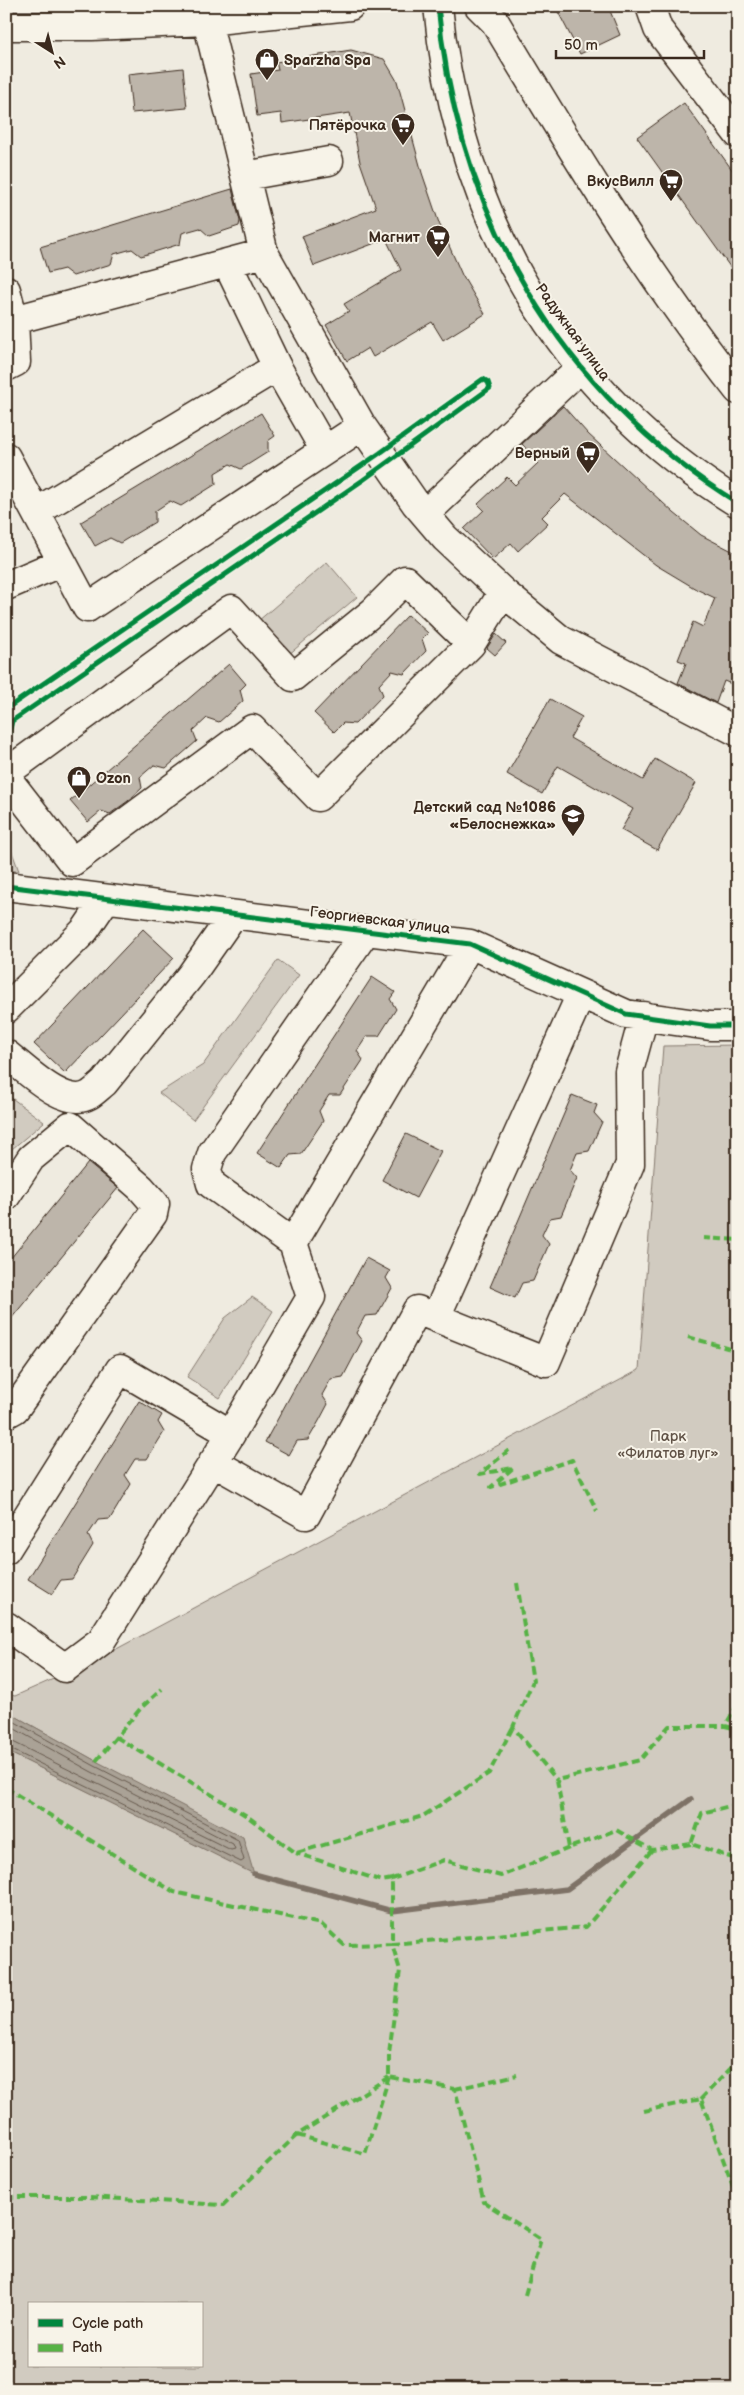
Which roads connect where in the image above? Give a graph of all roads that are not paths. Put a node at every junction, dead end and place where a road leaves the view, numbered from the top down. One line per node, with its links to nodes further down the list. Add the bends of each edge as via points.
1 (350, 6): 7 (street)
2 (438, 6): 18 (street, Радужная улица, via 447,78 469,165 524,287)
3 (479, 6): 19 (street, via 495,22 579,162 704,347)
4 (650, 6): 9 (street, via 658,29)
5 (165, 14): 6 (street); 7 (street)
6 (53, 16): 8 (street)
7 (207, 20): 11 (street)
8 (6, 26)
9 (738, 134)
10 (329, 161): 11 (street)
11 (245, 176): 12 (street)
12 (264, 253): 13 (street); 20 (street)
13 (227, 263): 15 (street); 16 (street)
14 (6, 290): 15 (street)
15 (14, 320): 17 (street, via 16,362)
16 (277, 366): 21 (street); 24 (street)
17 (6, 367)
18 (581, 367): 23 (street, Радужная улица, via 619,410 667,453); 25 (street)
19 (738, 390)
20 (362, 426): 21 (street); 25 (street)
21 (324, 449): 26 (street, via 86,608)
22 (10, 474): 24 (street)
23 (738, 503)
24 (36, 512): 26 (street)
25 (425, 514): 28 (street)
26 (62, 562): 27 (street)
27 (6, 586)
28 (503, 592): 29 (street); 30 (street, via 570,646)
29 (471, 644): 31 (street, via 405,580 374,611 293,677 231,609); 32 (street, via 318,796 252,729 72,862)
30 (738, 732)
31 (6, 772)
32 (6, 777)
33 (6, 886): 34 (street, Георгиевская улица)
34 (106, 899): 35 (street, Георгиевская улица); 39 (street, via 85,930)
35 (233, 914): 36 (street, Георгиевская улица); 42 (street, via 191,975 104,1083 88,1096 70,1098 56,1092)
36 (366, 931): 37 (street, Георгиевская улица); 44 (street, via 212,1153 207,1169 210,1184)
37 (470, 944): 38 (street, Георгиевская улица); 44 (street)
38 (581, 994): 40 (street, Георгиевская улица, via 626,1014); 45 (street)
39 (6, 1009)
40 (644, 1016): 41 (street, Георгиевская улица, via 710,1026); 45 (street, via 629,1071 630,1164 546,1362)
41 (738, 1026)
42 (6, 1054)
43 (6, 1196): 46 (street, via 31,1158 70,1126 142,1188 155,1204 153,1214 15,1409)
44 (293, 1242): 47 (street, via 311,1297)
45 (436, 1317): 48 (street, via 416,1310 306,1516)
46 (6, 1414)
47 (231, 1434): 48 (street); 49 (street, via 120,1369)
48 (213, 1462): 50 (street, via 102,1641 65,1668)
49 (6, 1550)
50 (6, 1626)

